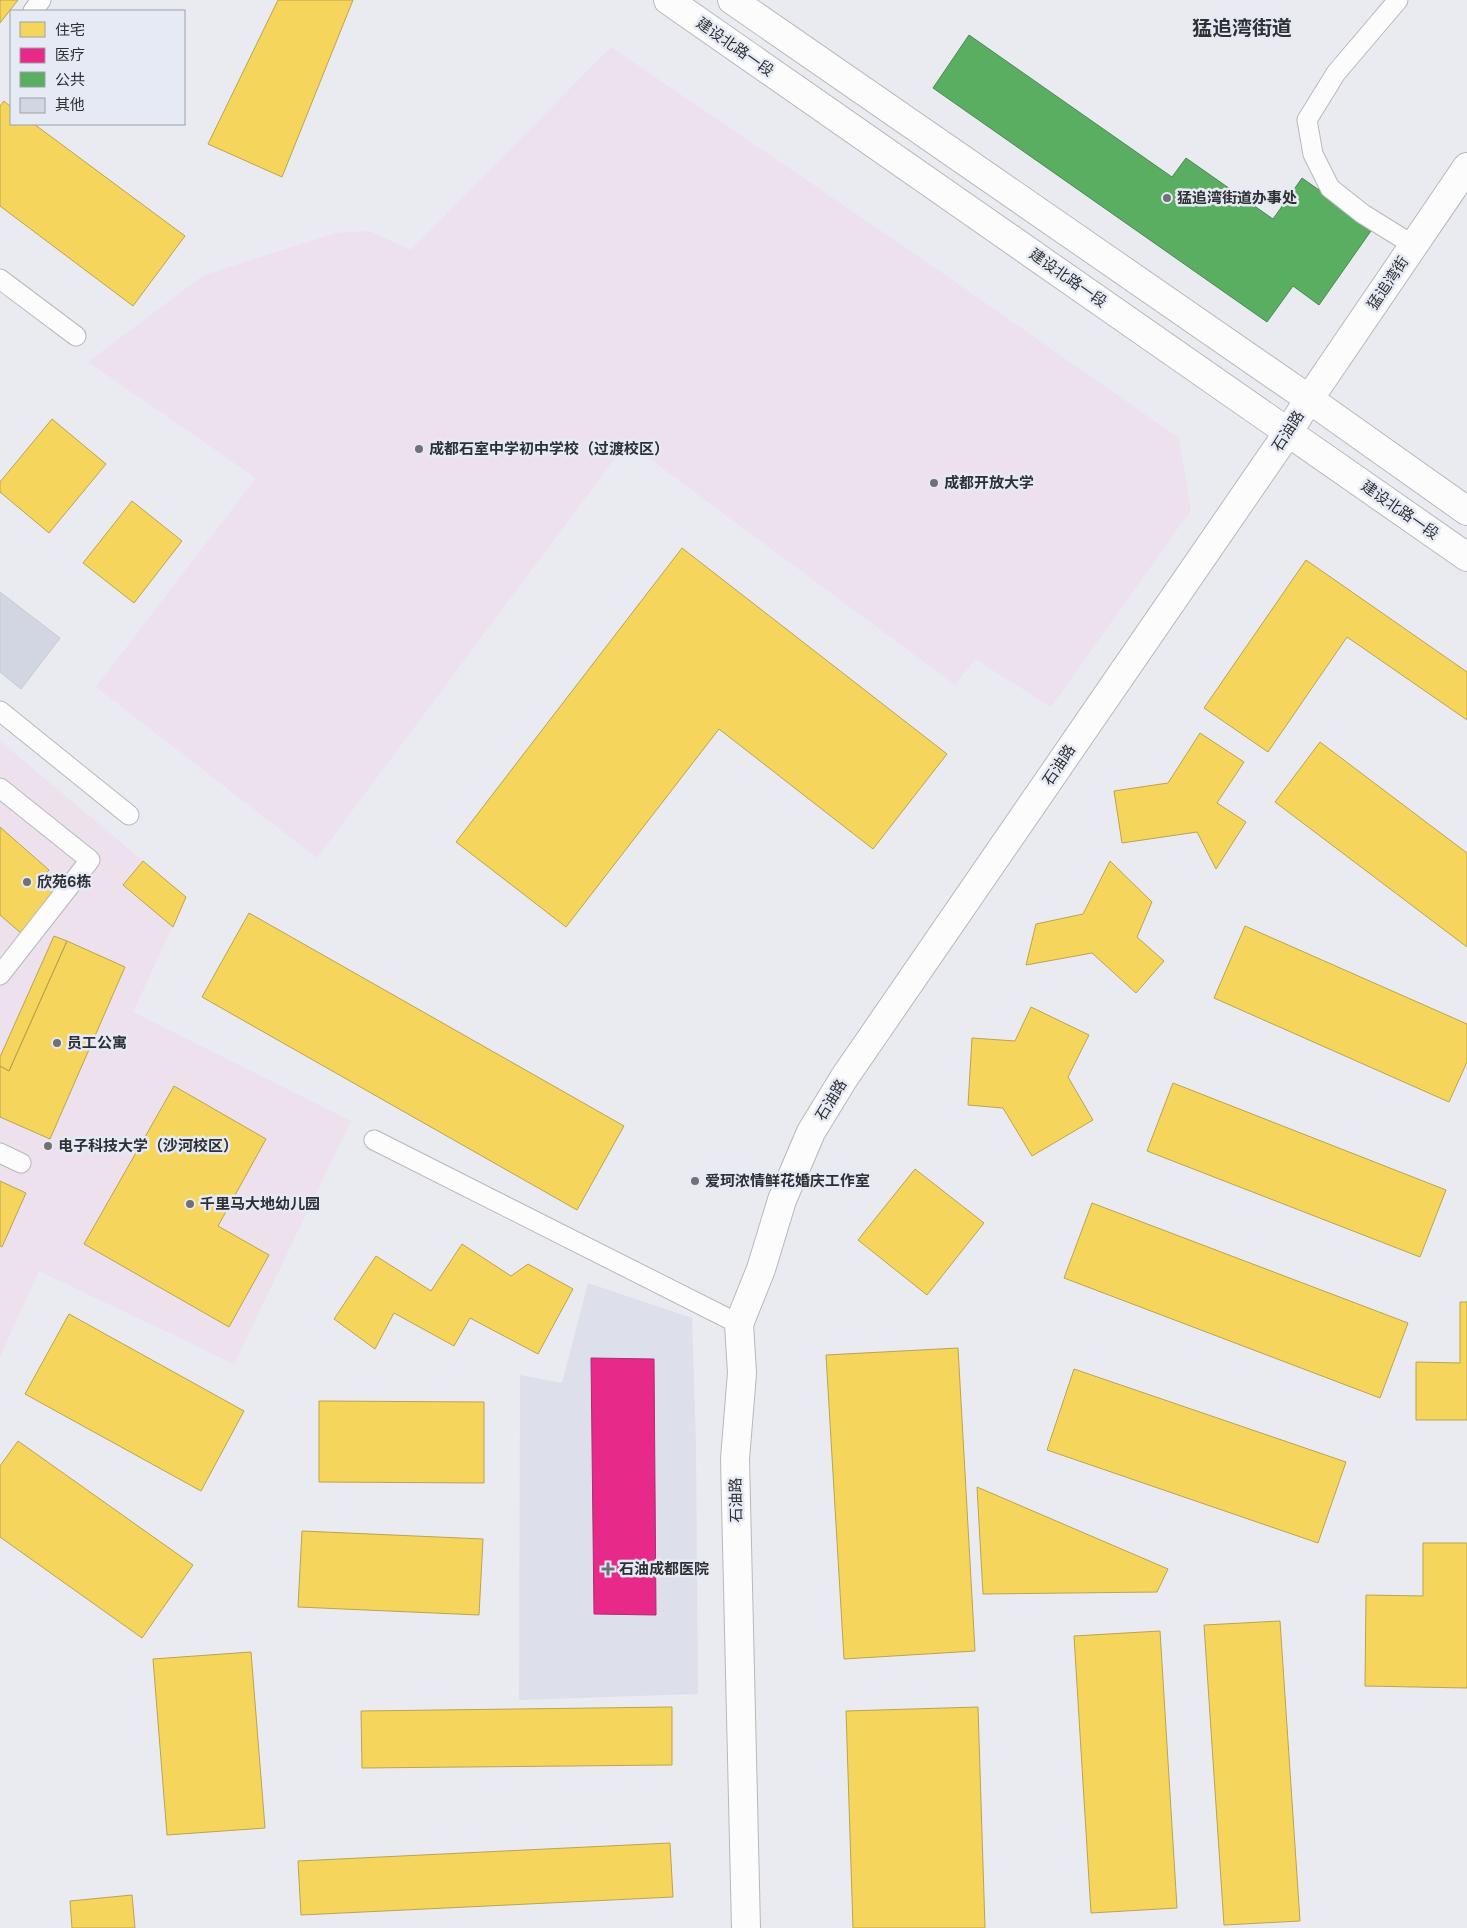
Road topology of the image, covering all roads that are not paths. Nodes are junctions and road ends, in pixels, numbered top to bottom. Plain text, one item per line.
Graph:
1 (668, 0) edge
2 (732, 0) edge
3 (1398, 0) edge
4 (1467, 167) edge
5 (1413, 245) junction
6 (0, 279) edge
7 (76, 336) dead end
8 (1308, 399) junction
9 (1289, 432) junction
10 (1467, 511) edge
11 (1467, 557) edge
12 (0, 711) edge
13 (0, 788) edge
14 (129, 815) dead end
15 (1, 974) edge
16 (374, 1140) dead end
17 (0, 1153) edge
18 (21, 1163) dead end
19 (739, 1324) junction
20 (746, 1928) edge

1 - 9 street, 建设北路一段
2 - 8 street
3 - 5 lane
4 - 5 street, 猛追湾街
5 - 8 street, 猛追湾街
6 - 7 lane
8 - 9 street, 石油路
8 - 10 street
9 - 11 street, 建设北路一段
9 - 19 street, 石油路
12 - 14 lane
13 - 15 lane
16 - 19 lane
17 - 18 lane
19 - 20 street, 石油路

